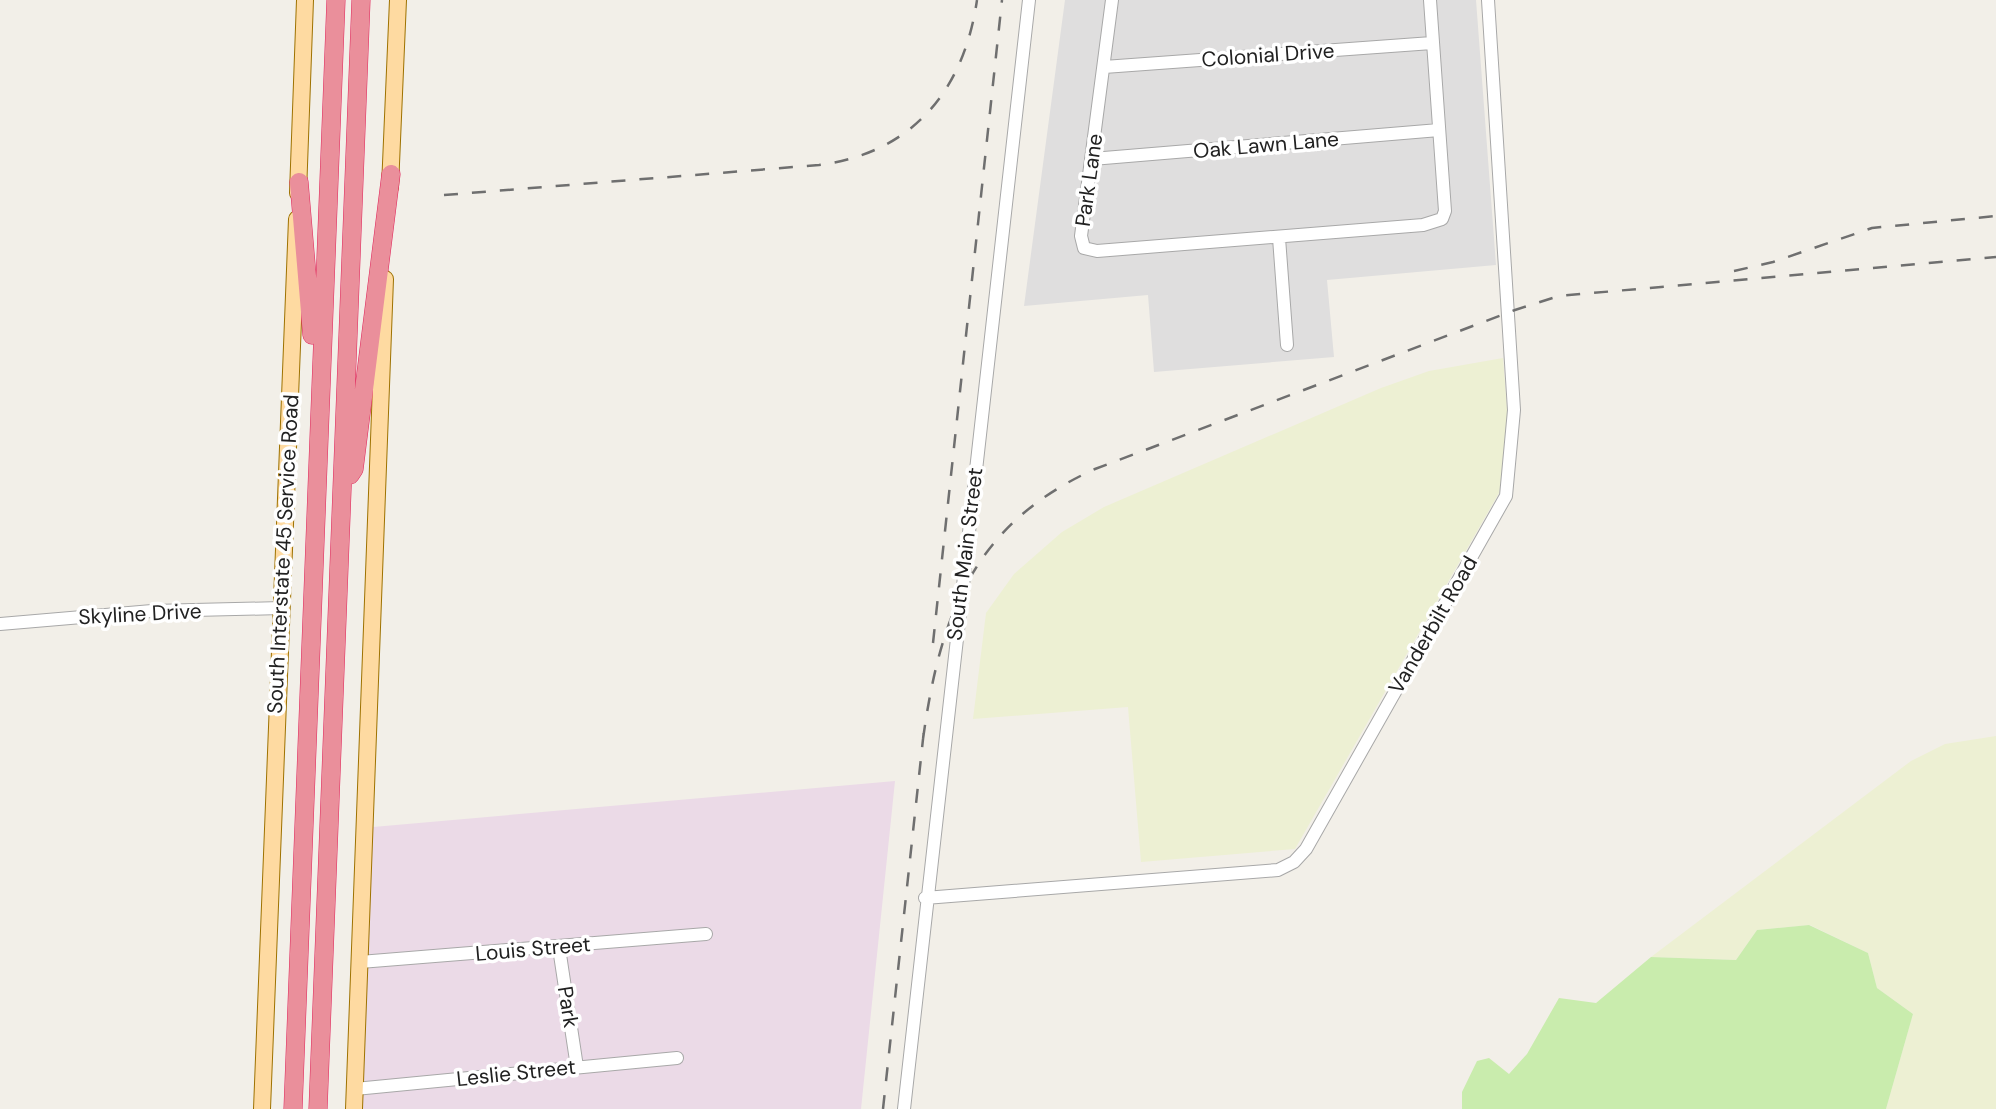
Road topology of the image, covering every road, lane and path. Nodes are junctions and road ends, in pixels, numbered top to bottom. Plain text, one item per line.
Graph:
1 (305, 0) edge
2 (336, 0) edge
3 (361, 0) edge
4 (398, 0) edge
5 (1029, 0) edge
6 (1112, 0) edge
7 (1430, 0) edge
8 (1488, 0) edge
9 (1432, 43) junction
10 (1104, 67) junction
11 (1439, 131) junction
12 (1092, 159) junction
13 (391, 174) junction
14 (299, 181) junction
15 (1279, 238) junction
16 (1287, 345) dead end
17 (319, 428) junction
18 (342, 486) junction
19 (281, 608) junction
20 (0, 624) edge
21 (925, 898) junction
22 (706, 934) dead end
23 (559, 948) junction
24 (360, 962) junction
25 (677, 1058) dead end
26 (577, 1067) junction
27 (355, 1089) junction
28 (262, 1109) edge
29 (293, 1109) edge
30 (318, 1109) edge
31 (354, 1109) edge
32 (904, 1109) edge

1 - 14 main road, South Interstate 45 Service Road
2 - 17 highway
3 - 18 highway
4 - 13 main road
5 - 21 street, South Main Street
6 - 10 street, Park Lane
7 - 9 street, Park Lane
8 - 21 street, Vanderbilt Road
9 - 10 street, Colonial Drive
9 - 11 street, Park Lane
10 - 12 street, Park Lane
11 - 12 street, Oak Lawn Lane
11 - 15 street, Park Lane
12 - 15 street, Park Lane
13 - 18 highway
13 - 24 main road
14 - 17 highway
14 - 19 main road, South Interstate 45 Service Road
15 - 16 street
17 - 29 highway
18 - 30 highway
19 - 20 street, Skyline Drive
19 - 28 main road, South Interstate 45 Service Road
21 - 32 street, South Main Street
22 - 23 street, Louis Street
23 - 24 street, Louis Street
23 - 26 street, Park
24 - 27 main road
25 - 26 street, Leslie Street
26 - 27 street, Leslie Street
27 - 31 main road

